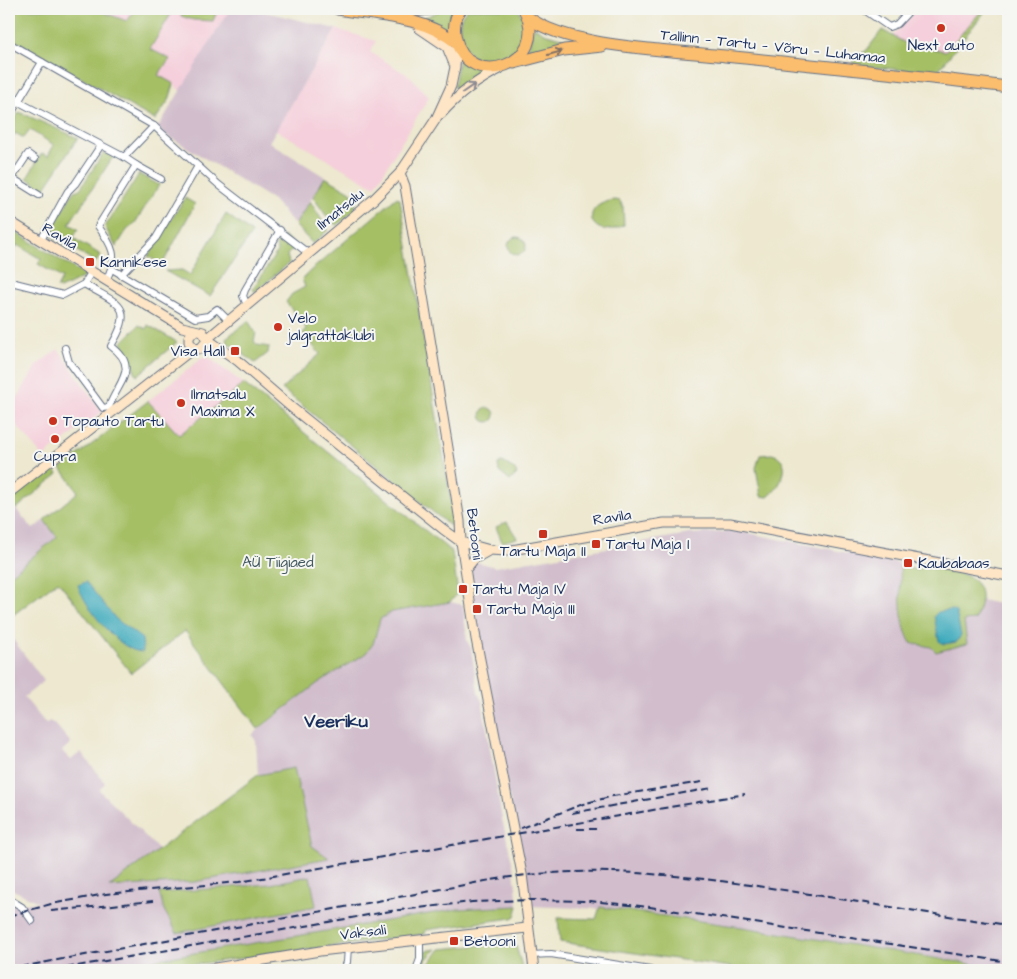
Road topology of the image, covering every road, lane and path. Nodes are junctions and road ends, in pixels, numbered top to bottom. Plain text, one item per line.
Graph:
1 (338, 9) edge
2 (430, 9) edge
3 (461, 9) edge
4 (862, 9) edge
5 (911, 9) edge
6 (364, 11) edge
7 (527, 12) edge
8 (9, 42) edge
9 (456, 43) junction
10 (623, 45) junction
11 (42, 62) junction
12 (508, 65) junction
13 (455, 67) junction
14 (1008, 87) edge
15 (19, 102) junction
16 (10, 114) edge
17 (436, 119) junction
18 (154, 126) junction
19 (101, 145) junction
20 (124, 157) junction
21 (35, 159) dead end
22 (136, 165) junction
23 (198, 166) junction
24 (400, 173) junction
25 (11, 179) edge
26 (161, 179) dead end
27 (38, 194) dead end
28 (9, 221) edge
29 (280, 230) junction
30 (41, 240) junction
31 (308, 253) junction
32 (112, 269) junction
33 (92, 271) junction
34 (121, 275) junction
35 (106, 280) junction
36 (129, 280) junction
37 (15, 283) dead end
38 (84, 284) junction
39 (123, 290) junction
40 (247, 305) junction
41 (181, 310) junction
42 (226, 318) junction
43 (178, 324) junction
44 (196, 336) junction
45 (65, 348) dead end
46 (198, 348) junction
47 (156, 378) junction
48 (271, 391) junction
49 (110, 410) junction
50 (9, 493) edge
51 (461, 542) junction
52 (490, 550) junction
53 (466, 569) junction
54 (1008, 576) edge
55 (9, 900) edge
56 (32, 921) dead end
57 (527, 928) junction
58 (420, 939) junction
59 (348, 948) junction
60 (531, 955) junction
61 (213, 969) edge
62 (203, 970) edge
63 (344, 970) edge
64 (416, 970) edge
65 (534, 970) edge
66 (650, 970) edge

1 - 6 highway
2 - 6 highway
3 - 9 highway
4 - 5 street
6 - 9 highway, Tallinn — Tartu — Võru — Luhamaa
6 - 13 street
7 - 10 highway, Tallinn — Tartu — Võru — Luhamaa
7 - 12 highway
8 - 11 street
9 - 12 highway, Tallinn — Tartu — Võru — Luhamaa
9 - 13 street, Ilmatsalu
12 -> 10 highway, Tallinn — Tartu — Võru — Luhamaa
10 - 14 highway, Tallinn — Tartu — Võru — Luhamaa
11 - 15 street
11 - 18 street
17 -> 12 street, Ilmatsalu
13 - 17 street, Ilmatsalu
15 - 16 street
15 - 19 street
17 - 24 street, Ilmatsalu
18 - 20 street
18 - 23 street
19 - 20 street
19 - 30 street
20 - 22 street
21 - 25 street
22 - 26 street
22 - 32 street
23 - 29 street
23 - 34 street
24 - 31 street, Ilmatsalu
24 - 51 street, Betooni
25 - 27 street
28 - 30 street, Ravila
29 - 31 street
29 - 40 street
30 - 33 street, Ravila
31 - 40 street, Ilmatsalu
32 - 34 street
32 - 35 street
33 - 35 street, Ravila
33 - 38 street
34 - 36 street
35 - 39 street, Ravila
36 - 39 street
36 - 41 street
37 - 38 street
38 - 49 street
39 - 43 street, Ravila
40 - 42 street, Ilmatsalu
40 - 44 street, Ilmatsalu
41 - 42 street
41 - 43 street
42 - 44 street, Ilmatsalu
43 - 44 street, Ravila
44 - 46 street
44 - 46 street
44 - 47 street, Ilmatsalu
44 - 48 street, Ravila
45 - 49 street
46 - 47 street, Ilmatsalu
46 - 48 street, Ravila
47 - 49 street, Ilmatsalu
48 - 51 street, Ravila
49 - 50 street, Ilmatsalu
51 - 52 street, Ravila
51 - 53 street, Betooni
52 - 53 street
52 - 54 street, Ravila
53 - 57 street, Betooni
55 - 56 street
57 - 58 street, Vaksali
57 - 60 street, Betooni
58 - 59 street, Vaksali
58 - 64 street
59 - 61 street, Vaksali
59 - 63 street
60 - 65 street, Betooni
60 - 66 street
61 - 62 street, Vaksali

